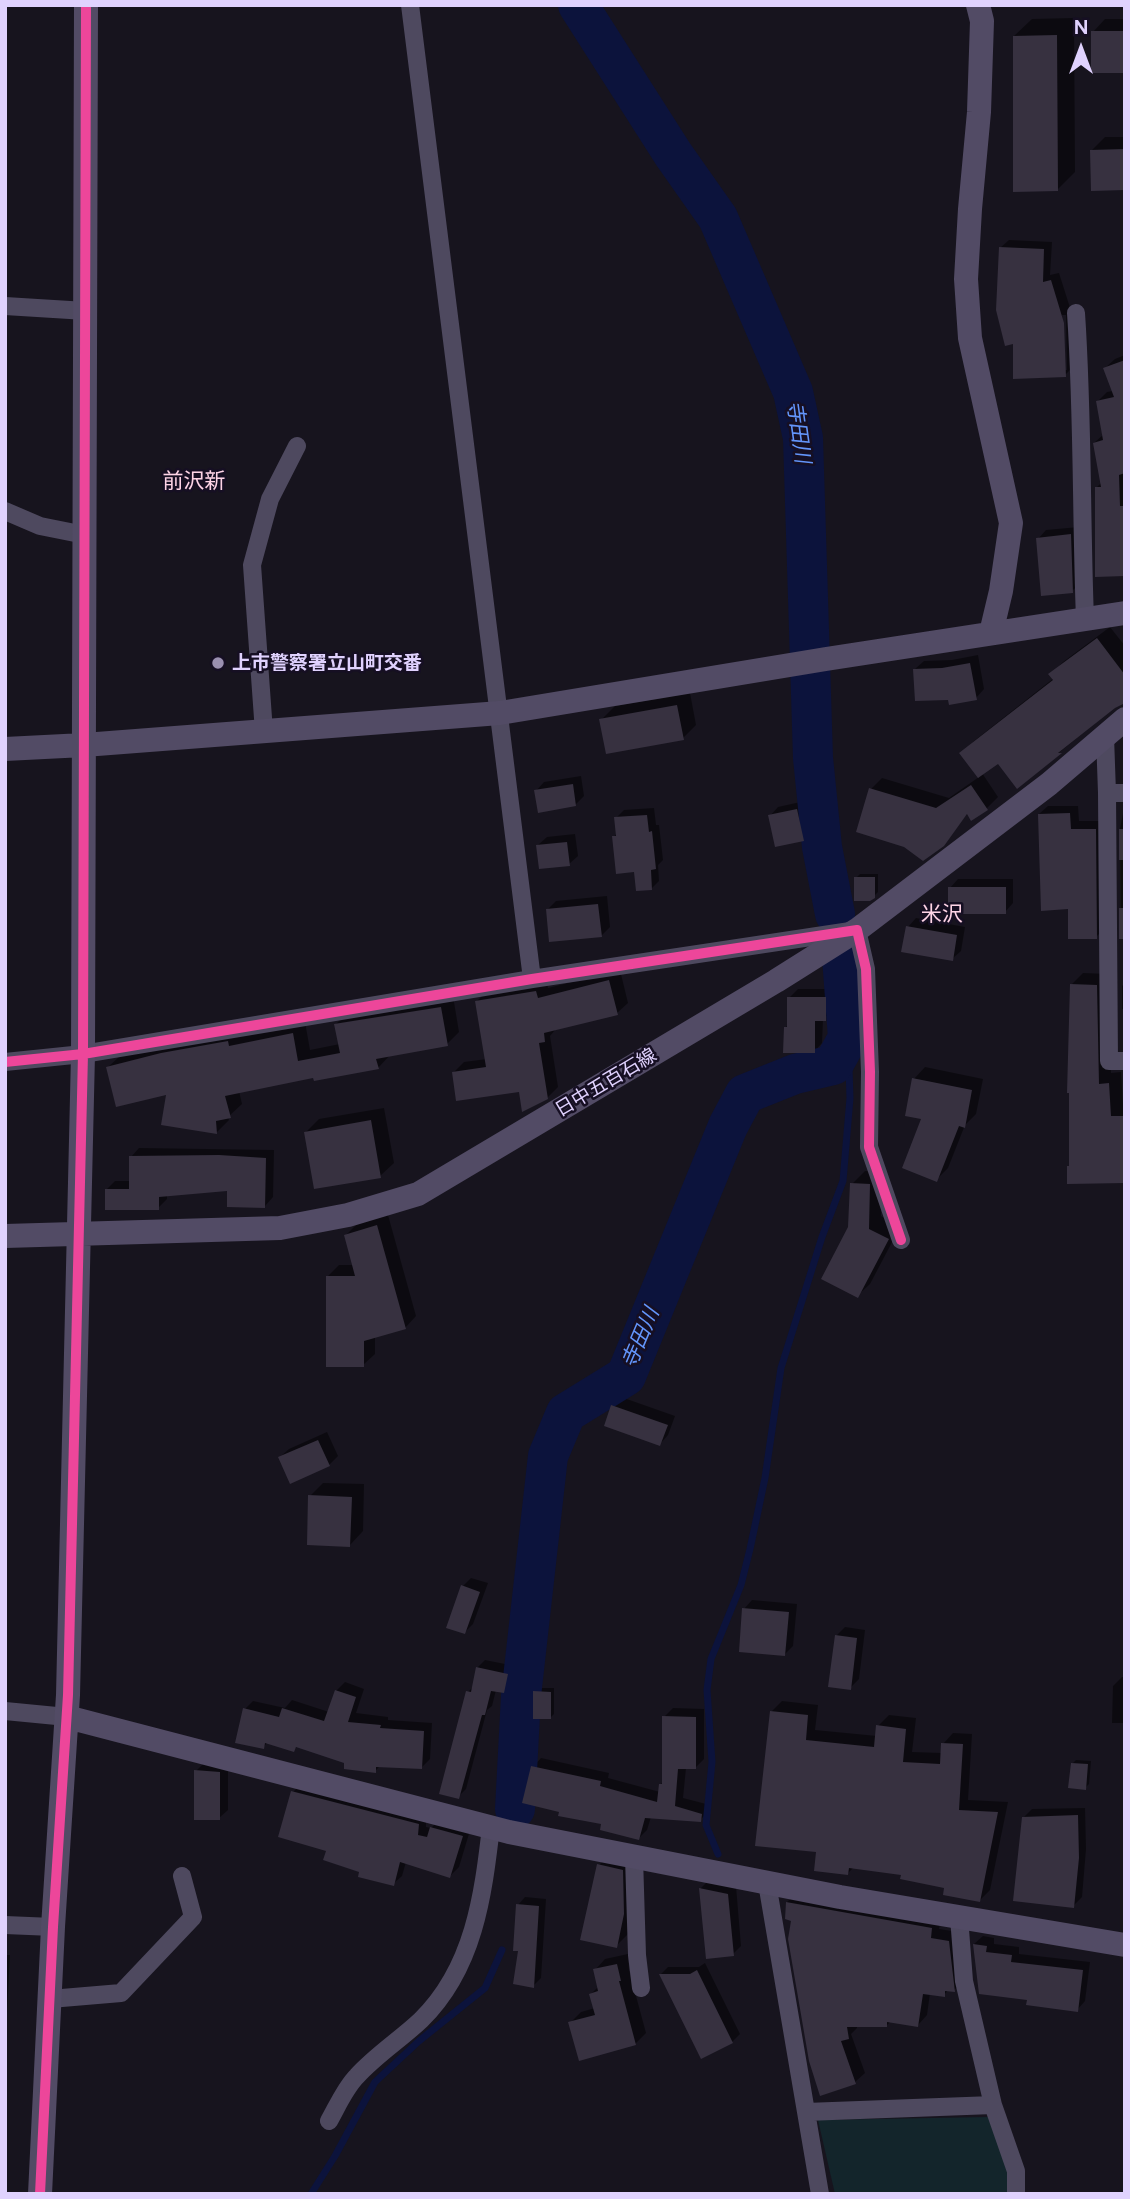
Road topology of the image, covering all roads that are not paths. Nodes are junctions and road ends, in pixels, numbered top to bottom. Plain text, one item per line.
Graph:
1 (86, 5) edge
2 (410, 5) edge
3 (978, 5) edge
4 (5, 306) edge
5 (86, 311) junction
6 (1076, 313) dead end
7 (297, 446) dead end
8 (5, 511) edge
9 (85, 535) junction
10 (1125, 613) edge
11 (1085, 619) junction
12 (990, 633) junction
13 (500, 713) junction
14 (1125, 719) edge
15 (264, 732) junction
16 (1105, 736) junction
17 (84, 746) junction
18 (5, 749) edge
19 (1116, 793) edge
20 (857, 930) junction
21 (532, 979) junction
22 (83, 1054) junction
23 (1125, 1061) edge
24 (5, 1062) edge
25 (79, 1234) junction
26 (5, 1236) edge
27 (901, 1240) dead end
28 (5, 1711) edge
29 (67, 1717) junction
30 (491, 1827) junction
31 (634, 1857) junction
32 (182, 1876) dead end
33 (767, 1883) junction
34 (959, 1917) junction
35 (5, 1925) edge
36 (53, 1927) junction
37 (1125, 1945) edge
38 (641, 1988) dead end
39 (50, 1999) junction
40 (993, 2105) junction
41 (806, 2112) junction
42 (329, 2121) dead end
43 (40, 2194) edge
44 (820, 2194) edge
45 (1016, 2194) edge

1 - 5 street
2 - 13 street
3 - 12 street
4 - 5 street
5 - 9 street
6 - 11 street
7 - 15 street
8 - 9 street
9 - 17 street
10 - 11 street
11 - 12 street
12 - 13 street
13 - 15 street
13 - 21 street
14 - 16 street, 日中五百石線
15 - 17 street
16 - 19 street
16 - 20 street, 日中五百石線
17 - 18 street
17 - 22 street
19 - 23 street
20 - 21 street
20 - 25 street, 日中五百石線
20 - 27 street
21 - 22 street
22 - 24 street
22 - 25 street
25 - 26 street, 日中五百石線
25 - 29 street
28 - 29 street
29 - 30 street
29 - 36 street
30 - 31 street
30 - 42 street
31 - 33 street
31 - 38 street
32 - 39 street
33 - 34 street
33 - 41 street
34 - 37 street
34 - 40 street
35 - 36 street
36 - 39 street
39 - 43 street
40 - 41 street
40 - 45 street
41 - 44 street

